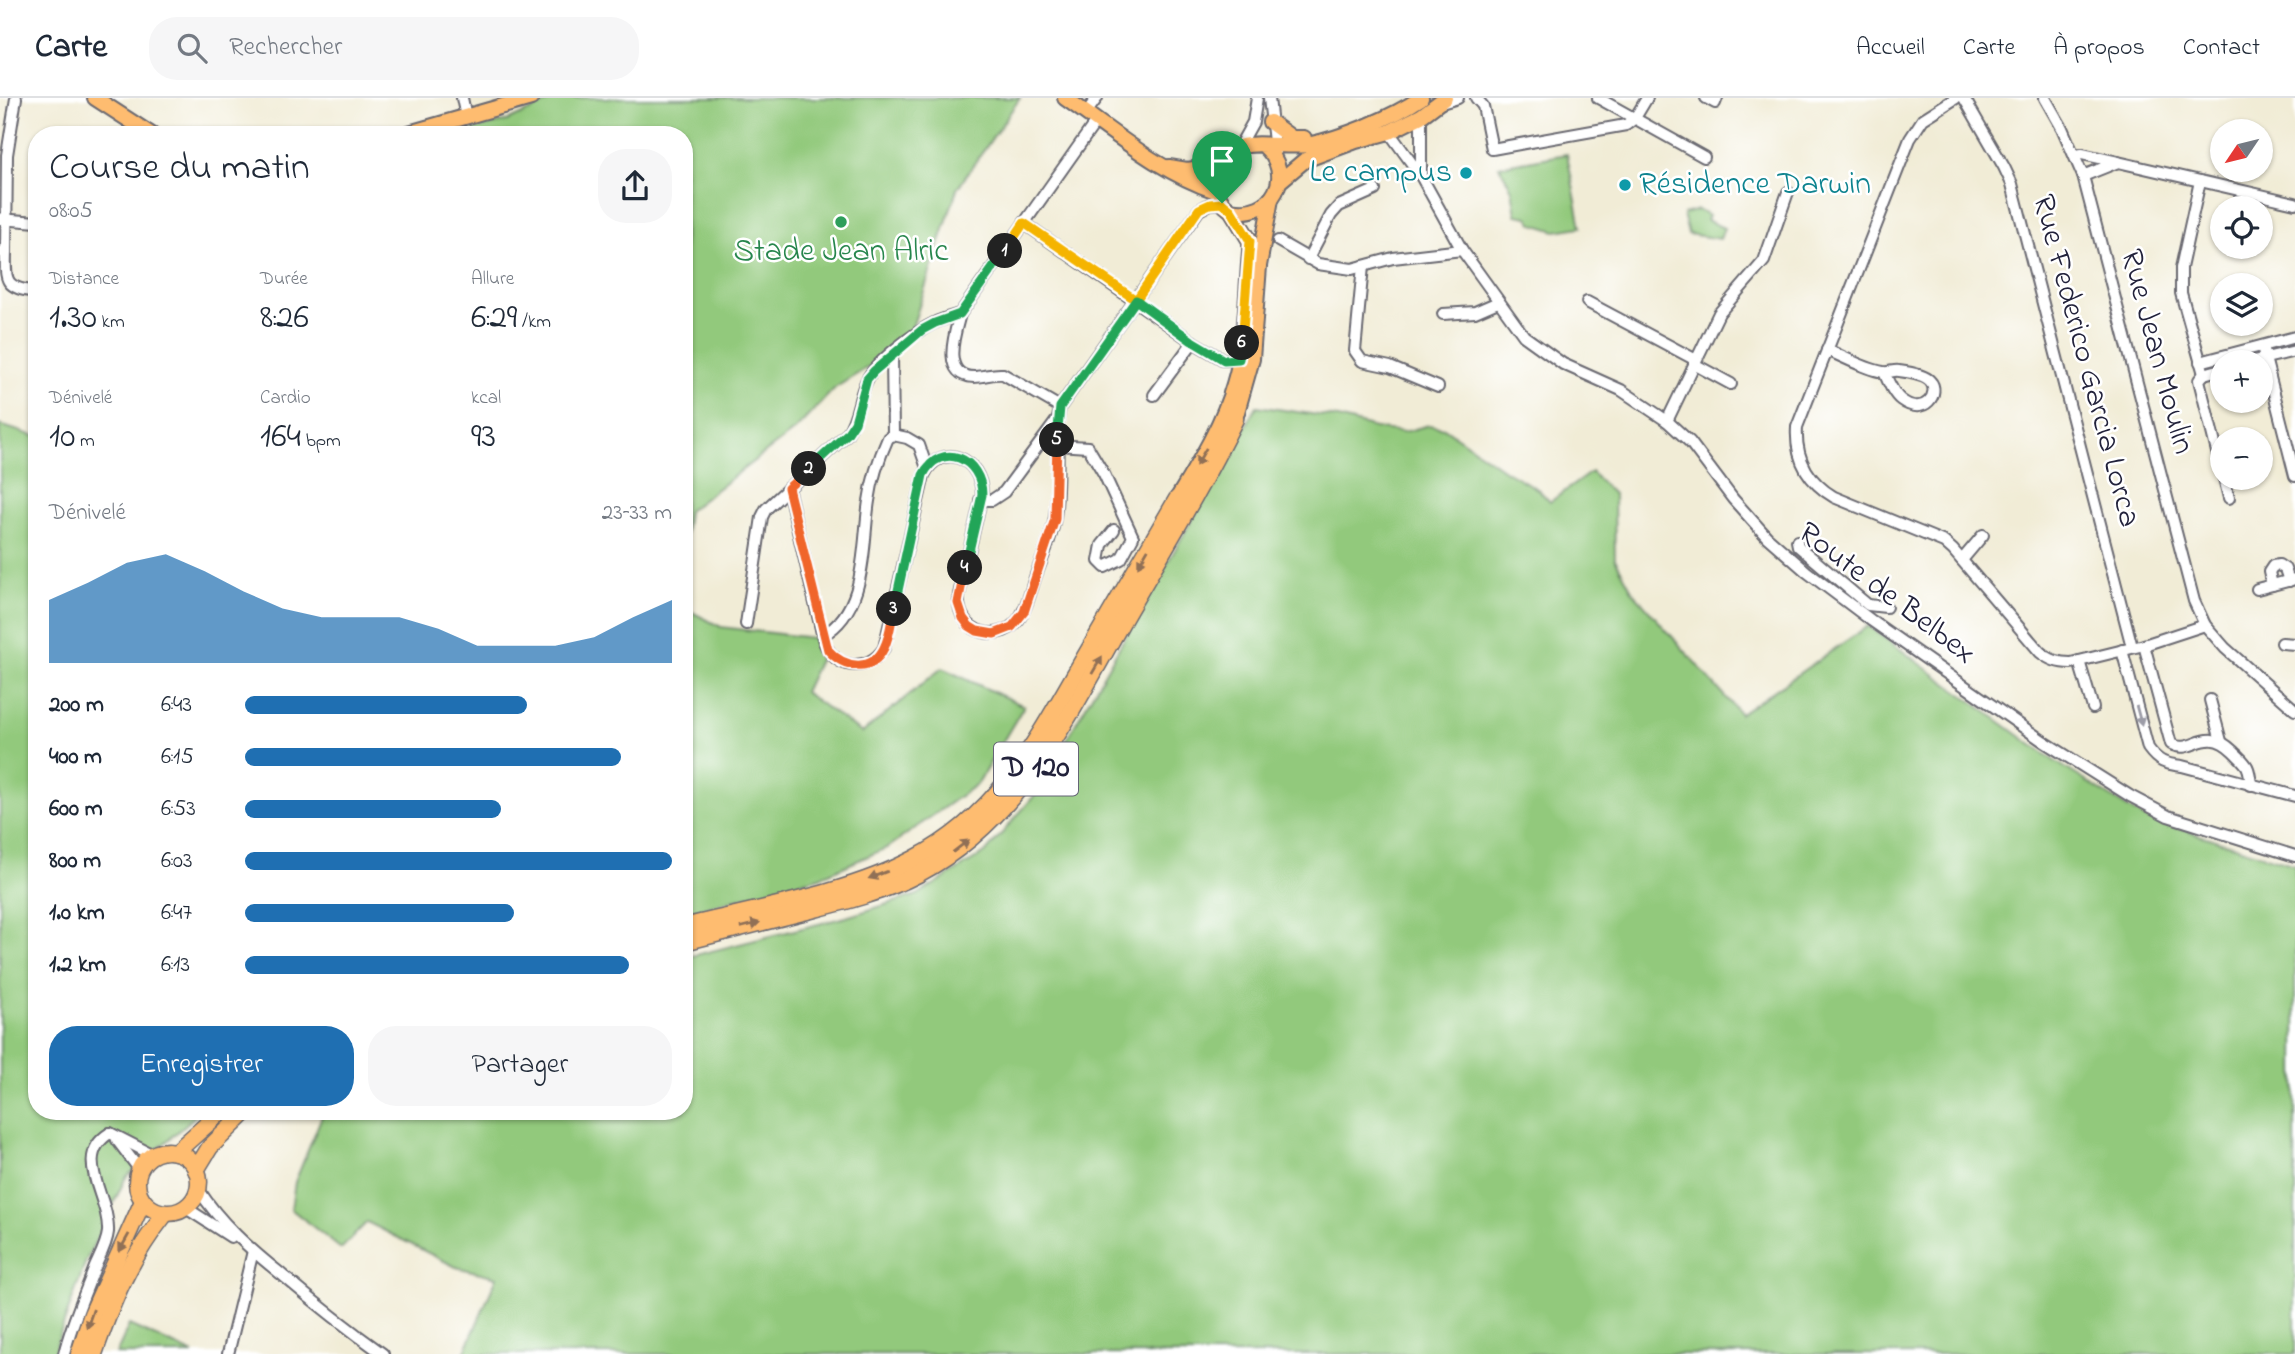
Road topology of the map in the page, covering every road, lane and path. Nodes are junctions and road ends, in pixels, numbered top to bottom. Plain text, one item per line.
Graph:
1 (16, 98) edge
2 (95, 98) edge
3 (462, 98) edge
4 (531, 98) edge
5 (1065, 98) edge
6 (1097, 98) edge
7 (1266, 98) edge
8 (1421, 98) edge
9 (1458, 98) edge
10 (1598, 98) edge
11 (1647, 98) edge
12 (1706, 98) edge
13 (1717, 98) edge
14 (1954, 98) edge
15 (1964, 98) edge
16 (2045, 98) edge
17 (1442, 101) edge
18 (1480, 102) edge
19 (0, 115) edge
20 (13, 116) junction
21 (1091, 116) junction
22 (1421, 116) junction
23 (466, 117) junction
24 (1635, 118) junction
25 (1270, 122) junction
26 (138, 126) edge
27 (434, 126) edge
28 (1389, 132) junction
29 (1330, 138) junction
30 (1239, 146) junction
31 (1271, 150) junction
32 (2074, 155) junction
33 (1704, 157) dead end
34 (2118, 162) junction
35 (1158, 164) junction
36 (1223, 165) junction
37 (1421, 176) junction
38 (2083, 176) junction
39 (1280, 181) junction
40 (2200, 181) junction
41 (1375, 190) dead end
42 (1788, 192) dead end
43 (1271, 199) junction
44 (1223, 201) junction
45 (4, 202) edge
46 (2295, 203) edge
47 (3, 219) edge
48 (28, 219) edge
49 (28, 222) edge
50 (1024, 223) junction
51 (1278, 241) dead end
52 (1462, 250) junction
53 (3, 252) edge
54 (1308, 260) junction
55 (1363, 266) junction
56 (28, 291) edge
57 (1136, 300) junction
58 (1498, 302) junction
59 (1587, 302) dead end
60 (960, 314) junction
61 (1443, 314) dead end
62 (2295, 337) edge
63 (1193, 342) junction
64 (2262, 346) junction
65 (1827, 350) junction
66 (2263, 350) edge
67 (2295, 351) edge
68 (892, 354) junction
69 (2273, 356) edge
70 (1239, 359) junction
71 (1695, 362) junction
72 (2202, 368) junction
73 (2210, 368) edge
74 (1884, 372) junction
75 (1731, 384) dead end
76 (2273, 386) edge
77 (1438, 387) dead end
78 (1154, 395) dead end
79 (1060, 407) junction
80 (1058, 419) junction
81 (1235, 419) joint
82 (1667, 421) junction
83 (2211, 427) edge
84 (893, 435) junction
85 (1057, 445) junction
86 (927, 468) junction
87 (2295, 476) edge
88 (788, 488) junction
89 (2227, 490) edge
90 (2229, 498) dead end
91 (1177, 499) joint
92 (981, 500) junction
93 (1114, 530) dead end
94 (1983, 535) dead end
95 (1797, 541) dead end
96 (1962, 560) junction
97 (1815, 561) junction
98 (1807, 572) junction
99 (2292, 580) edge
100 (2272, 585) junction
101 (2258, 589) dead end
102 (1886, 607) dead end
103 (746, 624) dead end
104 (2204, 625) junction
105 (822, 635) junction
106 (2282, 643) dead end
107 (2295, 644) edge
108 (2144, 645) junction
109 (2127, 649) junction
110 (2080, 661) junction
111 (2210, 700) dead end
112 (2092, 708) dead end
113 (2295, 710) edge
114 (2221, 741) junction
115 (2251, 785) junction
116 (2295, 796) edge
117 (2295, 856) edge
118 (693, 925) edge
119 (693, 940) edge
120 (212, 1120) edge
121 (238, 1120) edge
122 (110, 1133) junction
123 (176, 1152) junction
124 (153, 1155) junction
125 (139, 1169) junction
126 (197, 1170) junction
127 (199, 1189) junction
128 (143, 1201) junction
129 (186, 1208) junction
130 (165, 1214) junction
131 (253, 1251) junction
132 (64, 1354) edge
133 (79, 1354) edge
134 (94, 1354) edge
135 (228, 1354) edge
136 (383, 1354) edge

1 - 20 street
2 - 26 main road
3 - 23 street
4 - 23 main road
5 - 21 main road
6 - 21 street
7 - 25 street
7 - 30 street
8 - 29 main road
9 - 17 street
10 - 24 street
11 - 24 street
12 - 13 street
14 - 65 street
15 - 109 street, Rue Federico Garcia Lorca
16 - 32 street, Rue Jean Moulin
17 - 22 main road
18 - 24 street
19 - 20 street
20 - 45 street
21 - 35 main road
21 - 50 street
22 - 28 main road
22 - 37 street, Route de Belbex
23 - 27 main road
24 - 33 street
25 - 29 main road
25 - 31 street
28 - 37 street, Route de Belbex
28 - 39 main road
29 - 31 main road
30 - 31 main road
30 - 36 main road
31 - 39 main road
32 - 34 street
32 - 38 street, Rue Jean Moulin
34 - 38 street
34 - 40 street
35 - 36 main road
35 - 44 main road
36 - 44 main road
37 - 52 street, Route de Belbex
38 - 104 street, Rue Jean Moulin
39 - 43 main road
40 - 46 street
40 - 72 street
41 - 54 street
42 - 71 street
43 - 44 main road
43 - 81 main road, D 120
44 - 57 street
44 - 70 main road, D 120
45 - 47 street
45 - 48 street
47 - 49 street
47 - 53 street
50 - 57 street
50 - 60 street
51 - 54 street
52 - 55 street
52 - 58 street, Route de Belbex
53 - 56 street
54 - 55 street
55 - 77 street
57 - 63 street
57 - 79 street
58 - 61 street
58 - 82 street, Route de Belbex
59 - 71 street
60 - 68 street
60 - 79 street
62 - 64 street
63 - 70 street
63 - 78 street
64 - 66 street
64 - 72 street
65 - 74 street
65 - 96 street
67 - 69 street
68 - 84 street
68 - 88 street
70 -> 91 main road, D 120
71 - 75 street
71 - 82 street
72 - 73 street
72 - 83 street
74 - 74 street
76 - 87 street
79 - 80 street
80 - 85 street
80 - 92 street
119 -> 81 highway, D 120
82 - 98 street, Route de Belbex
84 - 86 street
84 - 105 street
85 - 92 street
85 - 93 street
86 - 92 street
86 - 105 street
88 - 103 street
88 - 105 street
89 - 90 street
91 -> 118 highway, D 120
94 - 96 street
95 - 97 street
96 - 110 street
97 - 98 street
97 - 102 street
98 - 117 street, Route de Belbex
99 - 100 street
99 - 100 street
100 - 101 street
104 - 108 street
104 - 113 street, Rue Jean Moulin
106 - 107 street
108 - 109 street
108 - 114 street
109 - 110 street
109 -> 115 street, Rue Federico Garcia Lorca
110 - 112 street
111 - 114 street
114 - 115 street
115 - 116 street
120 - 123 highway
121 - 126 highway
122 - 124 street
122 - 125 street
122 - 132 street
123 - 124 highway
123 - 126 highway
124 - 125 highway
125 - 128 highway
126 - 127 highway
127 - 129 highway
127 - 131 street
128 - 130 highway
128 -> 133 highway
129 - 130 highway
129 - 131 street
130 - 134 highway
131 - 135 street
131 - 136 street

